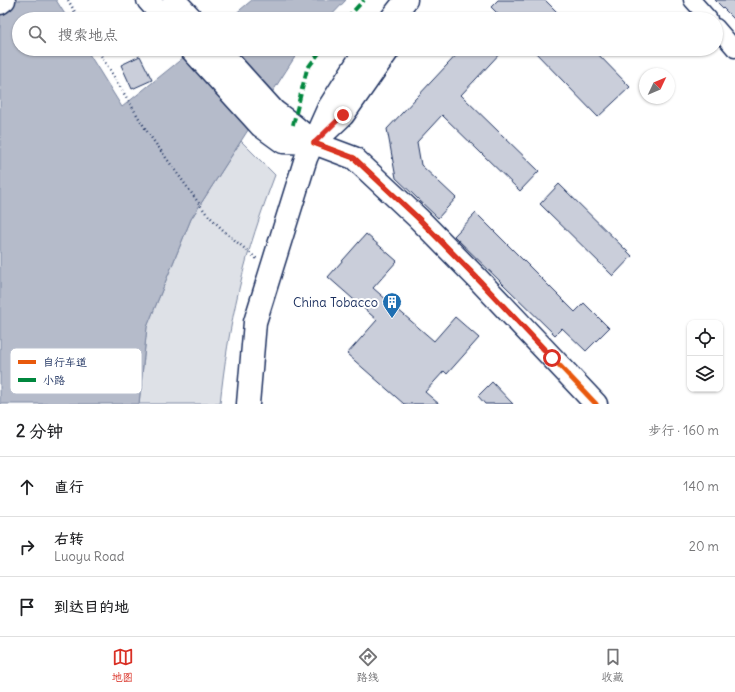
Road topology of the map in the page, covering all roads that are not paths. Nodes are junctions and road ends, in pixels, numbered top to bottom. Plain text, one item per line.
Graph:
1 (4, 0) edge
2 (148, 0) edge
3 (174, 0) edge
4 (406, 0) edge
5 (423, 0) edge
6 (692, 0) edge
7 (0, 3) edge
8 (159, 12) edge
9 (185, 12) edge
10 (397, 12) edge
11 (415, 12) edge
12 (703, 12) edge
13 (723, 35) edge
14 (735, 49) edge
15 (199, 56) edge
16 (223, 56) edge
17 (362, 56) edge
18 (384, 56) edge
19 (267, 118) junction
20 (314, 143) junction
21 (248, 404) edge
22 (596, 404) edge

1 - 7 main road
2 - 8 main road
3 - 9 main road
4 - 10 main road
5 - 11 main road
6 - 12 street
13 - 14 street
15 - 19 main road
16 - 19 main road
17 - 20 main road
18 - 20 main road
19 - 20 main road
20 - 21 main road
20 - 22 main road

